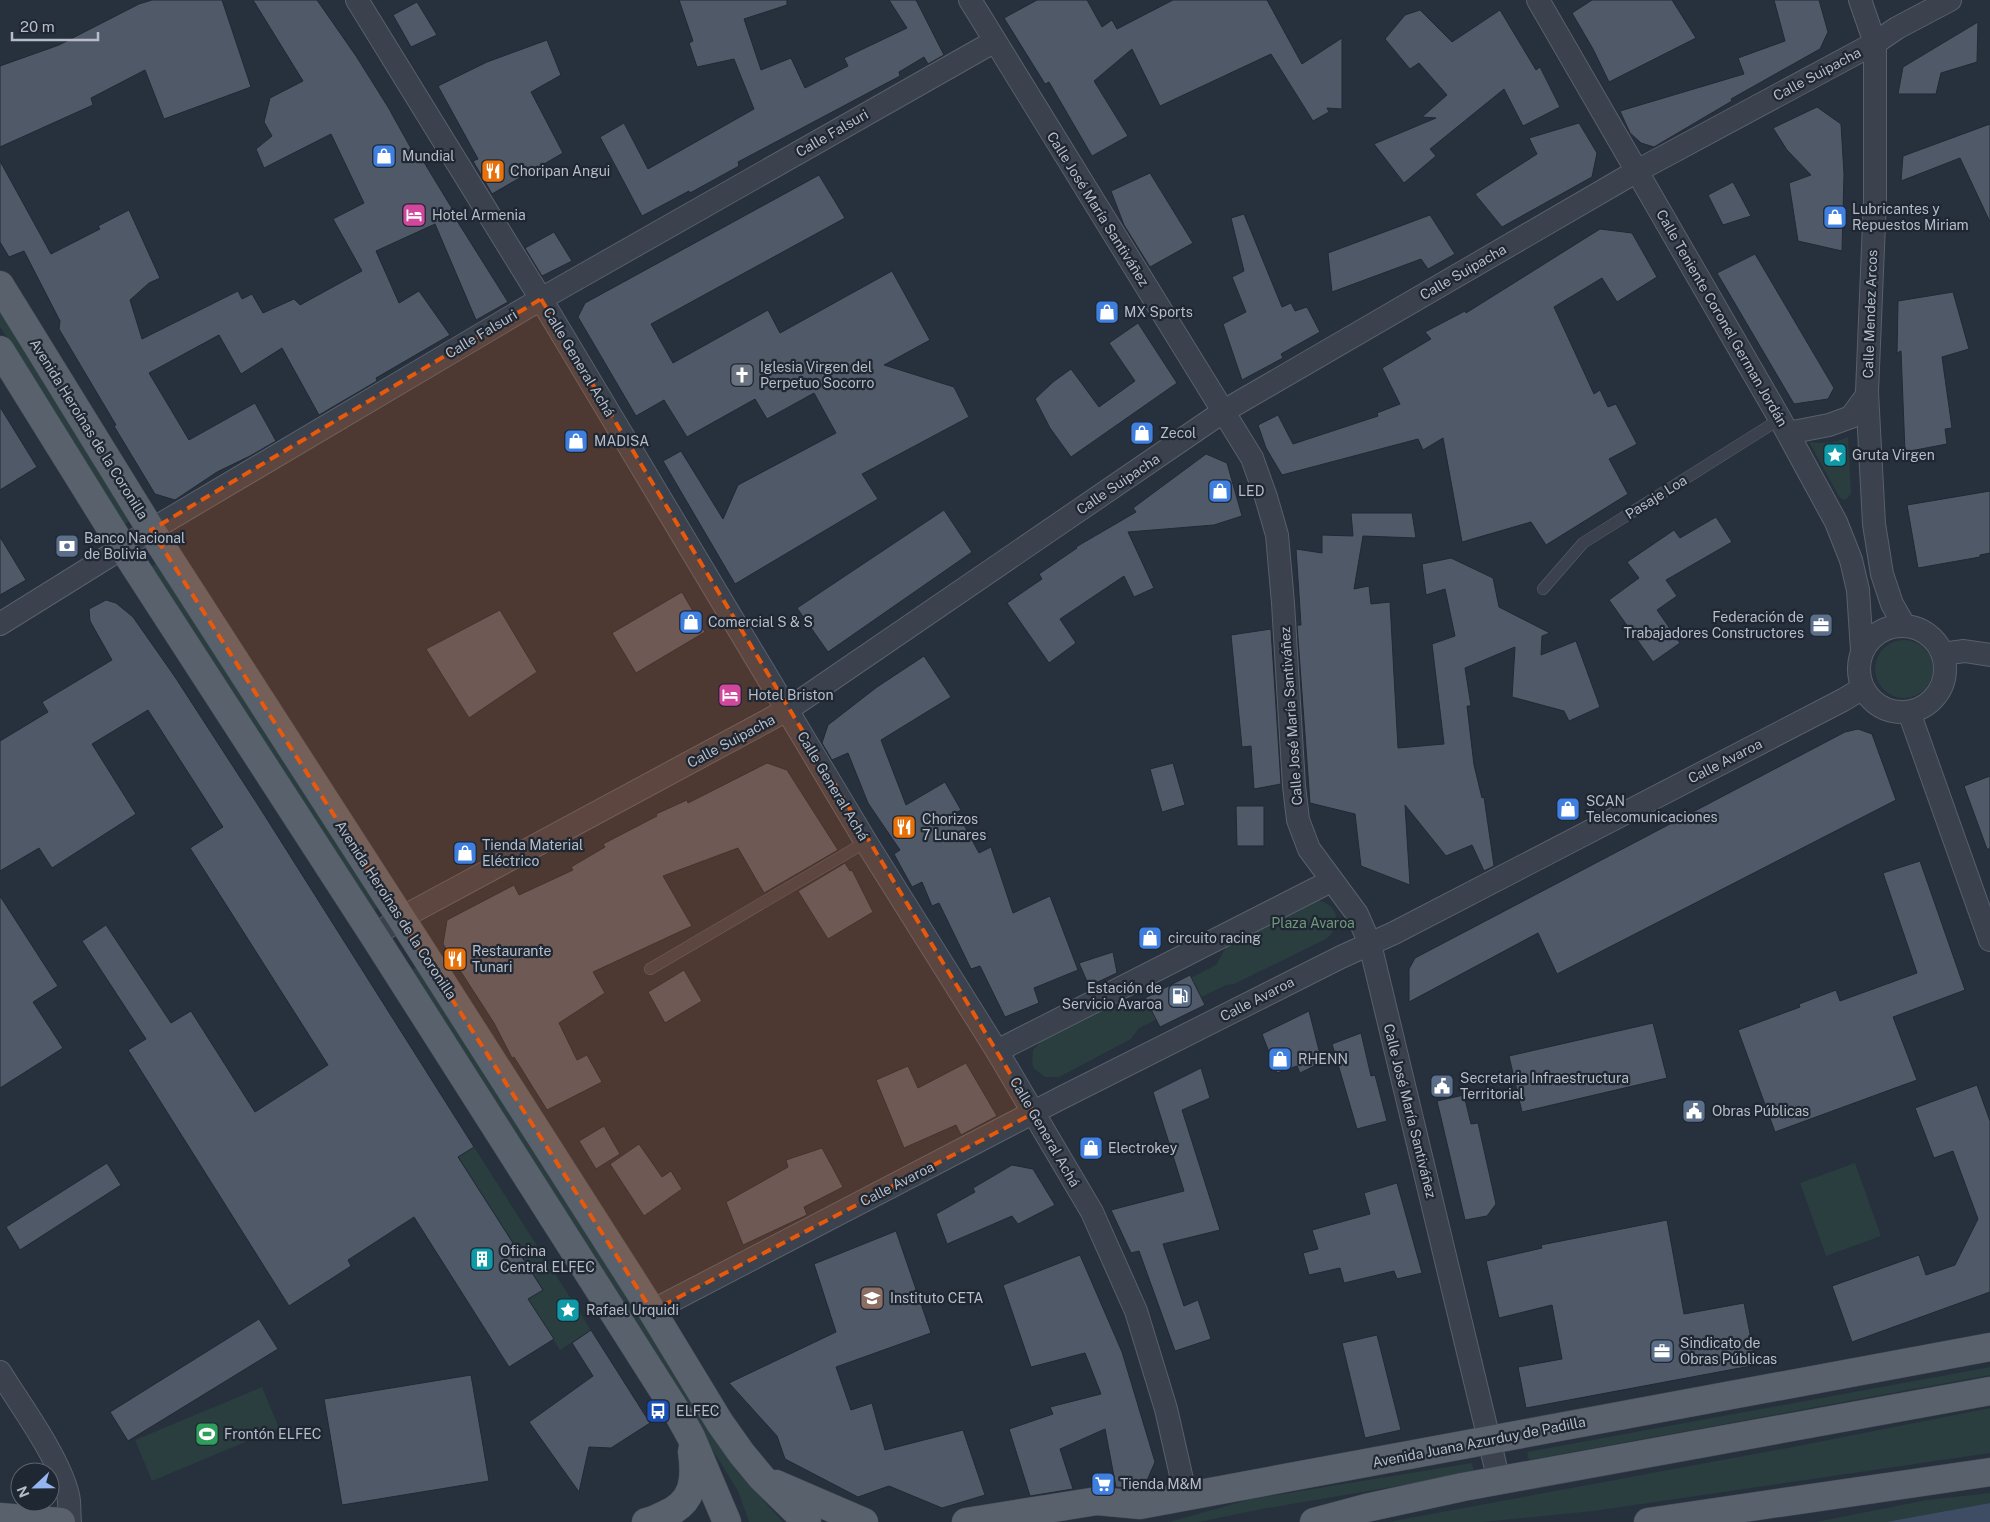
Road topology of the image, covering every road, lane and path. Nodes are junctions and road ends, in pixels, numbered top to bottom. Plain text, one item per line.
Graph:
1 (357, 0) edge
2 (970, 0) edge
3 (1538, 0) edge
4 (1860, 0) edge
5 (1950, 0) edge
6 (994, 42) junction
7 (1875, 43) junction
8 (1637, 171) junction
9 (0, 285) edge
10 (541, 299) junction
11 (0, 350) edge
12 (1867, 395) junction
13 (1224, 411) junction
14 (1784, 426) junction
15 (151, 530) junction
16 (123, 548) junction
17 (1543, 588) dead end
18 (0, 624) edge
19 (1904, 625) junction
20 (1862, 651) junction
21 (1943, 654) junction
22 (1990, 655) edge
23 (1863, 688) junction
24 (787, 710) junction
25 (1910, 712) junction
26 (866, 842) junction
27 (1331, 881) junction
28 (401, 918) junction
29 (374, 936) junction
30 (1990, 940) edge
31 (1370, 944) junction
32 (650, 969) dead end
33 (998, 1051) junction
34 (1034, 1113) junction
35 (652, 1311) junction
36 (1990, 1347) edge
37 (0, 1372) edge
38 (1990, 1391) edge
39 (691, 1437) junction
40 (1489, 1440) junction
41 (1990, 1472) edge
42 (762, 1478) junction
43 (1499, 1481) junction
44 (1186, 1497) junction
45 (1140, 1505) junction
46 (0, 1518) edge
47 (61, 1522) edge
48 (70, 1522) edge
49 (646, 1522) edge
50 (727, 1522) edge
51 (807, 1522) edge
52 (864, 1522) edge
53 (966, 1522) edge
54 (1110, 1522) edge
55 (1314, 1522) edge
56 (1648, 1522) edge

1 - 10 street, Calle General Achá
2 - 6 street, Calle José María Santiváñez
3 - 8 street, Calle Teniente Coronel German Jordán
4 - 7 street, Calle Mendez Arcos
5 - 7 street, Calle Suipacha
6 - 10 street, Calle Falsuri
6 - 13 street, Calle José María Santiváñez
7 - 8 street, Calle Suipacha
7 - 12 street, Calle Mendez Arcos
8 - 13 street, Calle Suipacha
8 - 14 street, Calle Teniente Coronel German Jordán
9 - 15 main road, Avenida Heroínas de la Coronilla
10 - 15 street, Calle Falsuri
10 - 24 street, Calle General Achá
11 - 16 main road
12 - 14 street
12 - 19 street, Calle Mendez Arcos
13 - 24 street, Calle Suipacha
13 - 27 street, Calle José María Santiváñez
14 - 17 lane, Pasaje Loa
14 - 20 street, Calle Teniente Coronel German Jordán
15 - 16 street, Calle Falsuri
15 - 28 main road, Avenida Heroínas de la Coronilla
16 - 18 street, Calle Falsuri
16 - 29 main road
19 - 20 street
19 - 21 street
20 - 23 street
21 - 22 street
21 - 25 street
23 - 25 street
23 - 31 street, Calle Avaroa
24 - 26 street, Calle General Achá
24 - 28 street, Calle Suipacha
25 - 30 street
26 - 32 lane
26 - 33 street, Calle General Achá
27 - 31 street, Calle José María Santiváñez
27 - 33 street
28 - 29 street, Calle Suipacha
28 - 35 main road, Avenida Heroínas de la Coronilla
29 - 39 main road
31 - 34 street, Calle Avaroa
31 - 40 street, Calle José María Santiváñez
33 - 34 street, Calle General Achá
34 - 35 street, Calle Avaroa
34 - 44 street, Calle General Achá
35 - 42 main road, Avenida Heroínas de la Coronilla
36 - 40 main road, Avenida Juana Azurduy de Padilla
37 - 48 street
38 - 43 main road
39 - 49 main road
39 - 50 main road
40 - 43 street, Calle José María Santiváñez
40 - 44 main road, Avenida Juana Azurduy de Padilla
41 - 56 main road
42 - 51 main road, Avenida Heroínas de la Coronilla
42 - 52 main road
43 - 55 main road
44 - 45 main road, Avenida Juana Azurduy de Padilla
45 - 53 main road, Avenida Juana Azurduy de Padilla
45 - 54 main road
46 - 47 main road

